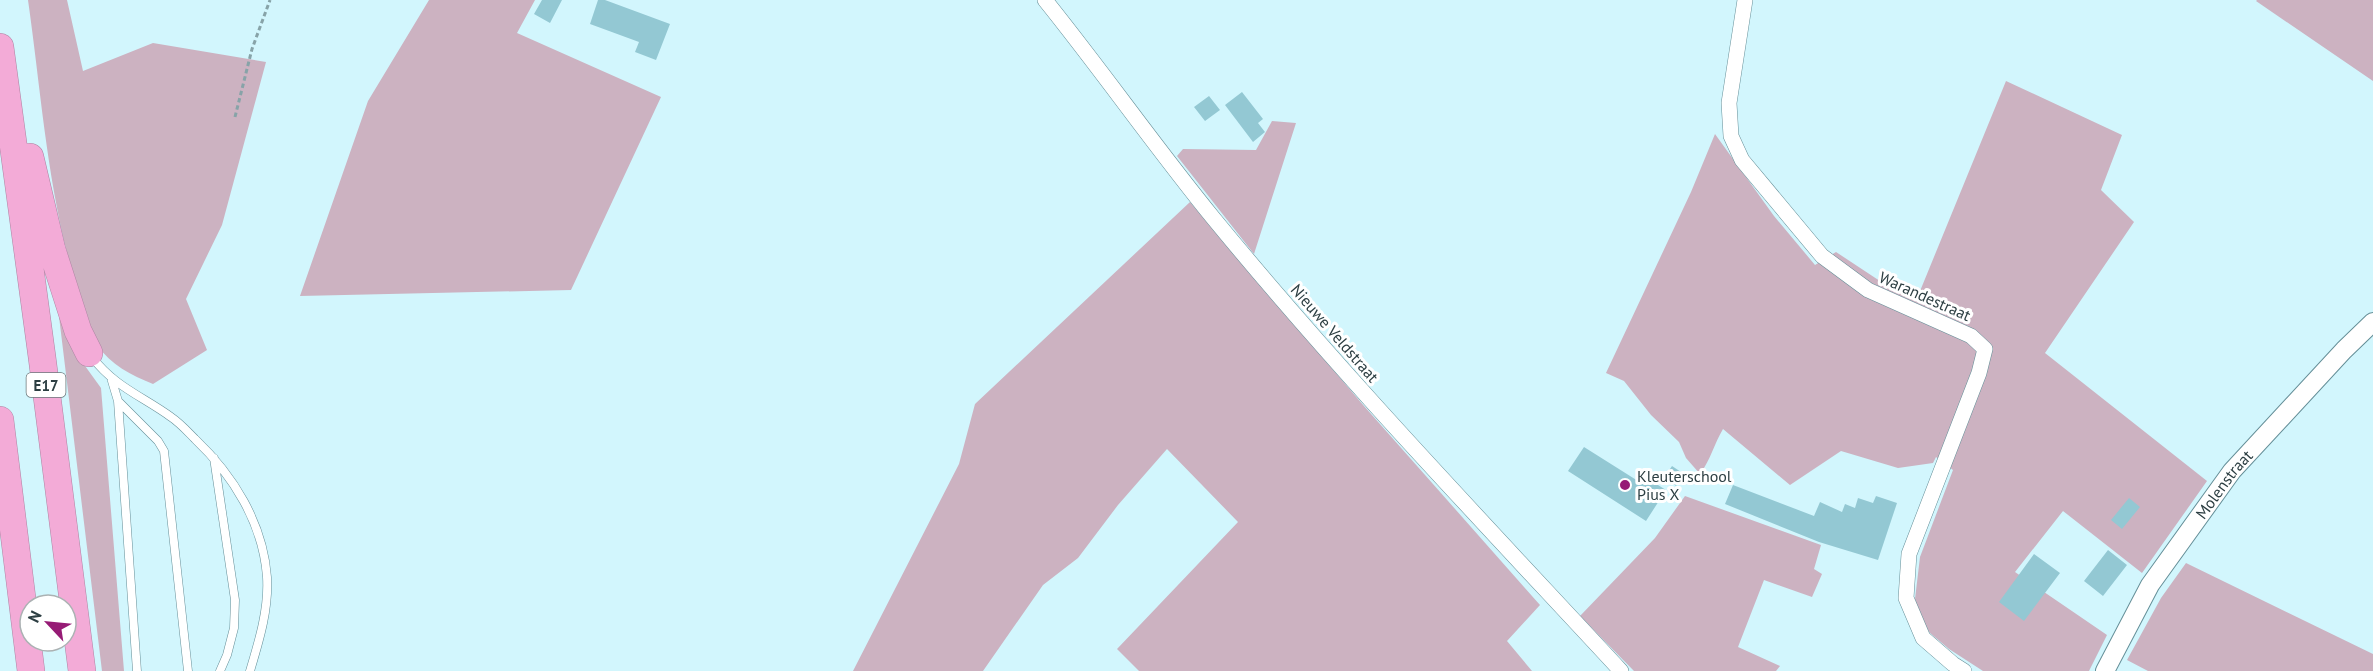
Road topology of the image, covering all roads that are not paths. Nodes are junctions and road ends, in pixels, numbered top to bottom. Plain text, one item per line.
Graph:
1 (1045, 0) edge
2 (1745, 0) edge
3 (0, 47) edge
4 (8, 100) junction
5 (2373, 322) edge
6 (88, 353) joint
7 (112, 381) junction
8 (118, 401) junction
9 (0, 420) edge
10 (214, 456) junction
11 (32, 671) edge
12 (82, 671) edge
13 (137, 671) edge
14 (188, 671) edge
15 (220, 671) edge
16 (250, 671) edge
17 (1621, 671) edge
18 (1964, 671) edge
19 (2105, 671) edge

1 - 17 street, Nieuwe Veldstraat
2 - 18 street, Warandestraat
3 - 4 highway, E17
4 - 6 highway
4 - 12 highway, E17
5 - 19 street, Molenstraat
6 - 7 lane
7 - 8 lane
7 - 10 lane
8 - 13 lane
8 - 14 lane
9 - 11 highway
10 - 15 lane
10 - 16 lane

